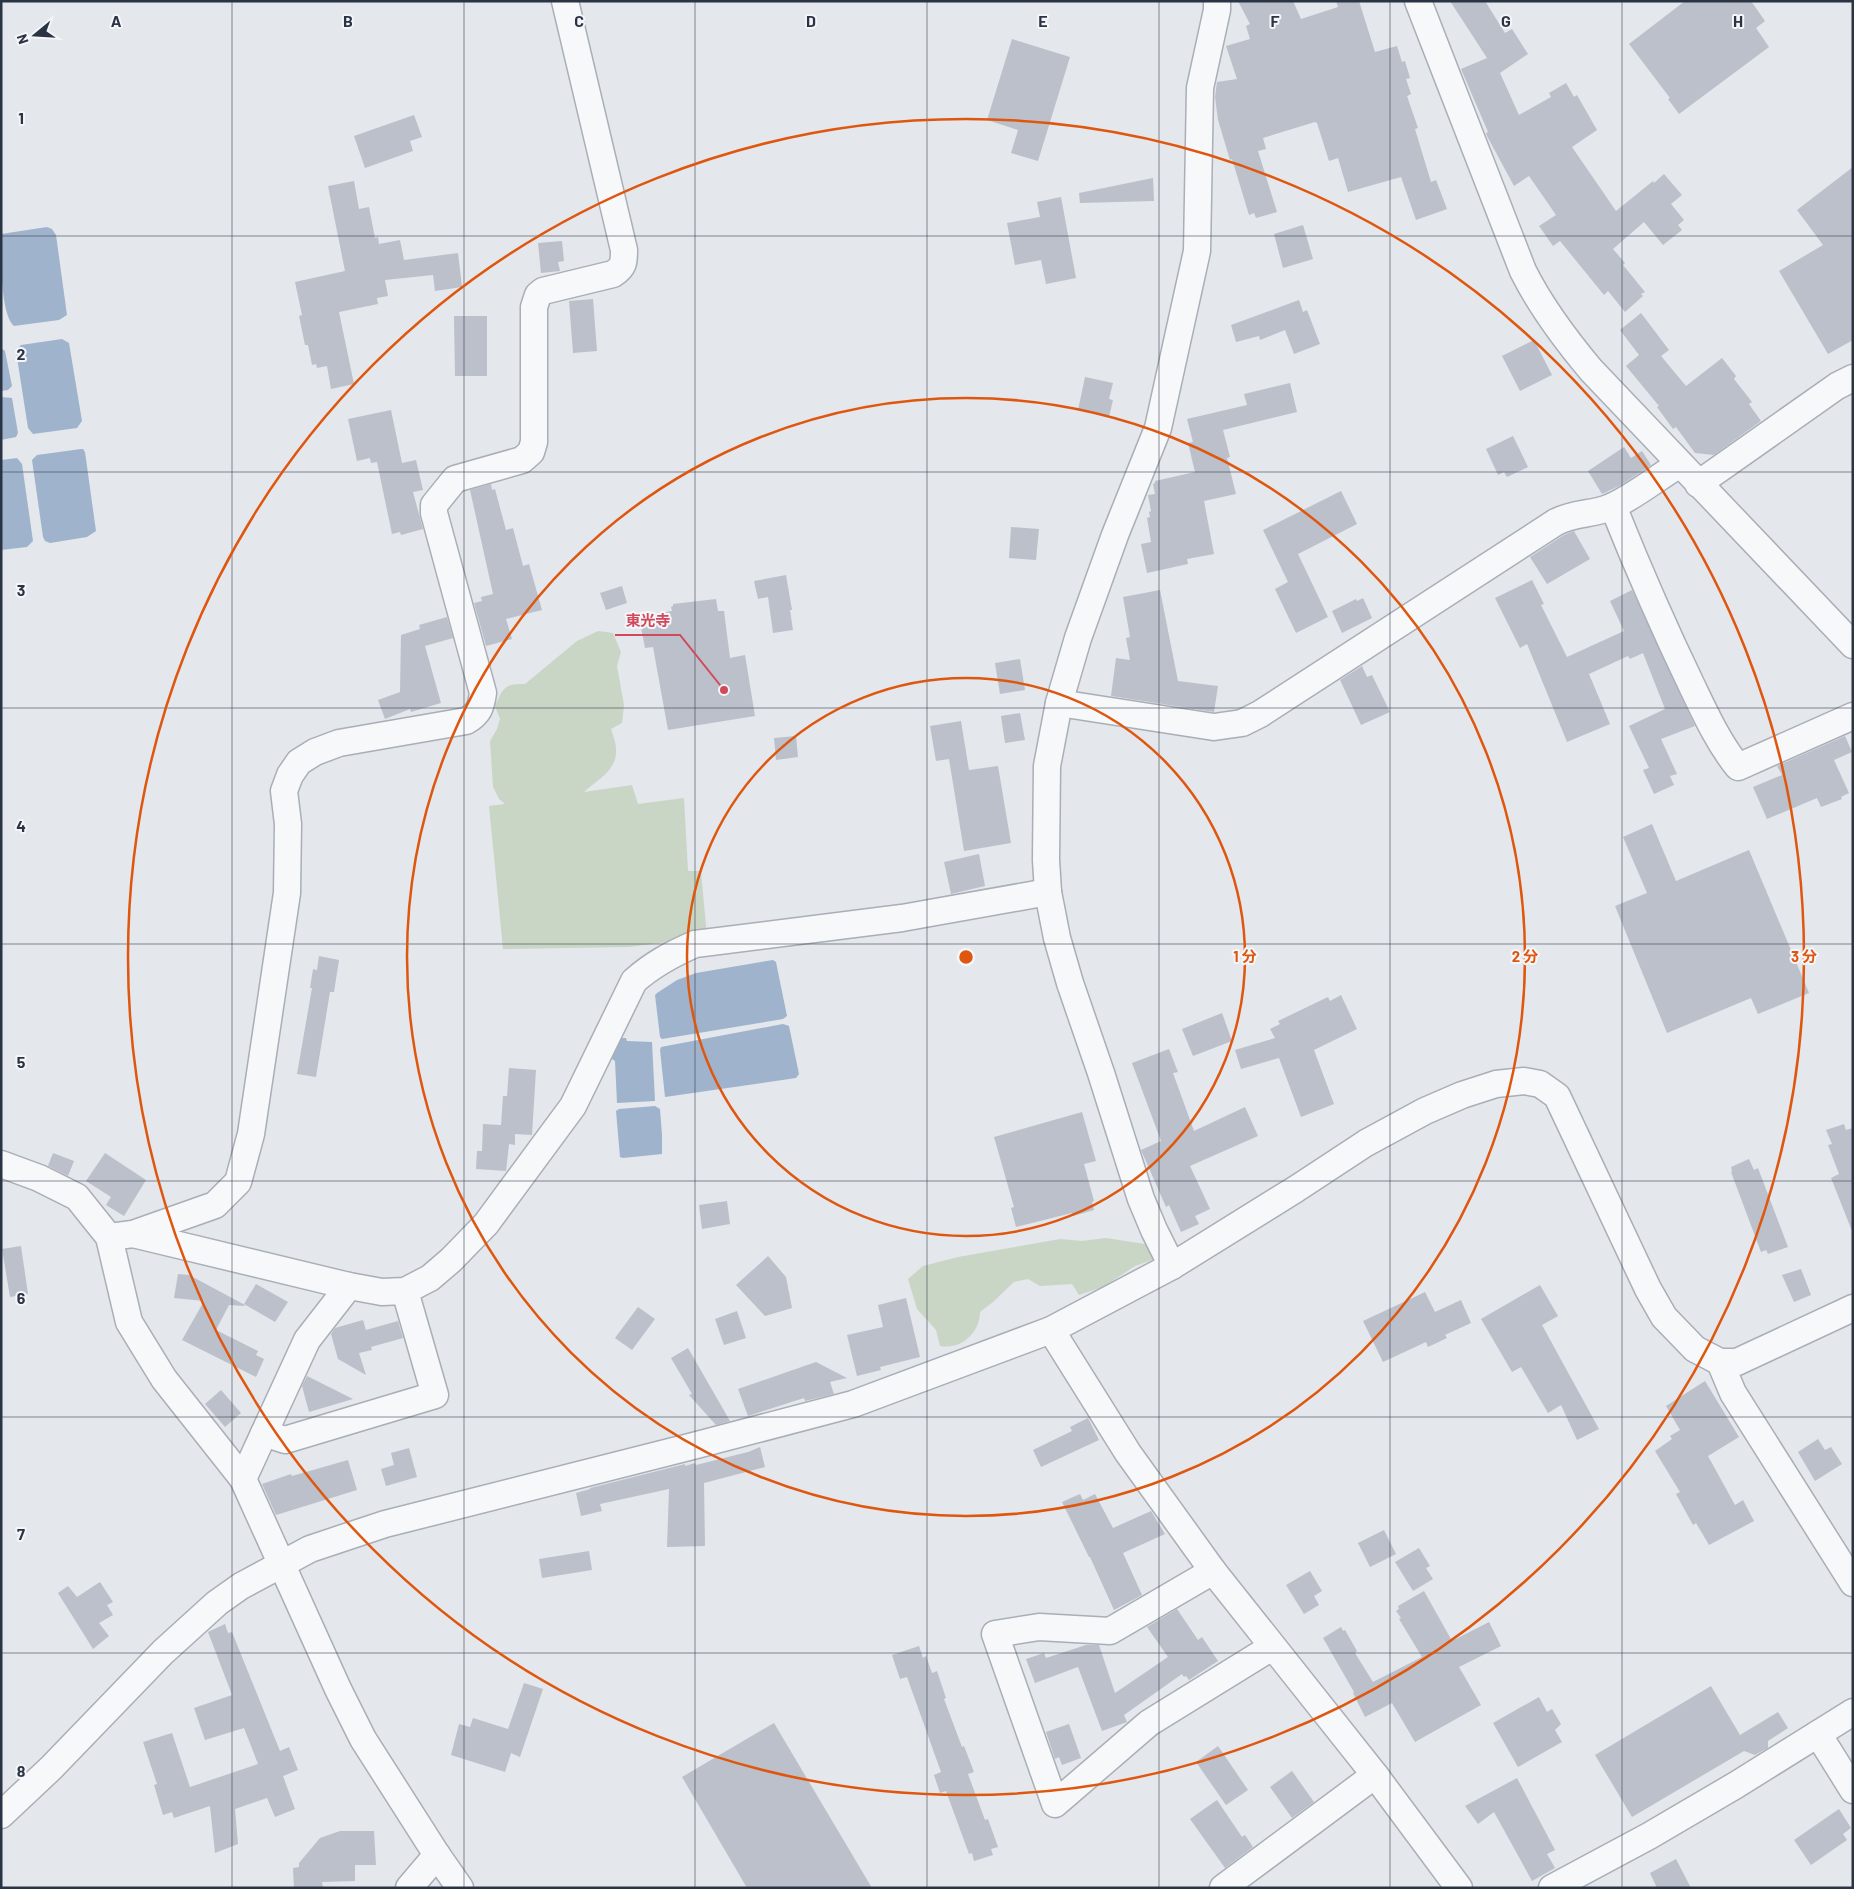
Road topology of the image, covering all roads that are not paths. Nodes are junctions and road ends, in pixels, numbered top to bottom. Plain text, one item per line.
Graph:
1 (565, 1) edge
2 (1217, 1) edge
3 (1418, 1) edge
4 (1853, 378) edge
5 (1680, 464) junction
6 (1698, 484) junction
7 (1613, 506) junction
8 (1853, 645) edge
9 (1058, 703) junction
10 (1853, 716) edge
11 (1048, 892) junction
12 (1, 1164) edge
13 (121, 1236) junction
14 (1172, 1266) junction
15 (349, 1286) junction
16 (405, 1291) junction
17 (1853, 1308) edge
18 (1050, 1330) junction
19 (1720, 1362) junction
20 (264, 1433) junction
21 (243, 1480) junction
22 (282, 1563) junction
23 (1213, 1571) junction
24 (1853, 1582) edge
25 (1272, 1647) junction
26 (1853, 1712) edge
27 (1818, 1734) junction
28 (1375, 1775) junction
29 (1853, 1790) edge
30 (1, 1815) edge
31 (437, 1854) junction
32 (409, 1888) edge
33 (460, 1888) edge
34 (1223, 1888) edge
35 (1459, 1888) edge
36 (1552, 1888) edge

1 - 13 street
2 - 9 street
3 - 5 street
4 - 6 street
5 - 6 street
5 - 7 street
6 - 8 street
7 - 9 street
7 - 10 street
9 - 11 street
11 - 14 street
11 - 16 street
12 - 13 street
13 - 15 street
13 - 21 street
14 - 18 street
14 - 19 street
15 - 16 street
15 - 20 street
16 - 20 street
17 - 19 street
18 - 22 street
18 - 23 street
19 - 24 street
20 - 21 street
21 - 22 street
22 - 30 street
22 - 31 street
23 - 25 street
23 - 25 street
25 - 28 street
26 - 27 street
27 - 29 street
27 - 36 street
28 - 34 street
28 - 35 street
31 - 32 street
31 - 33 street

